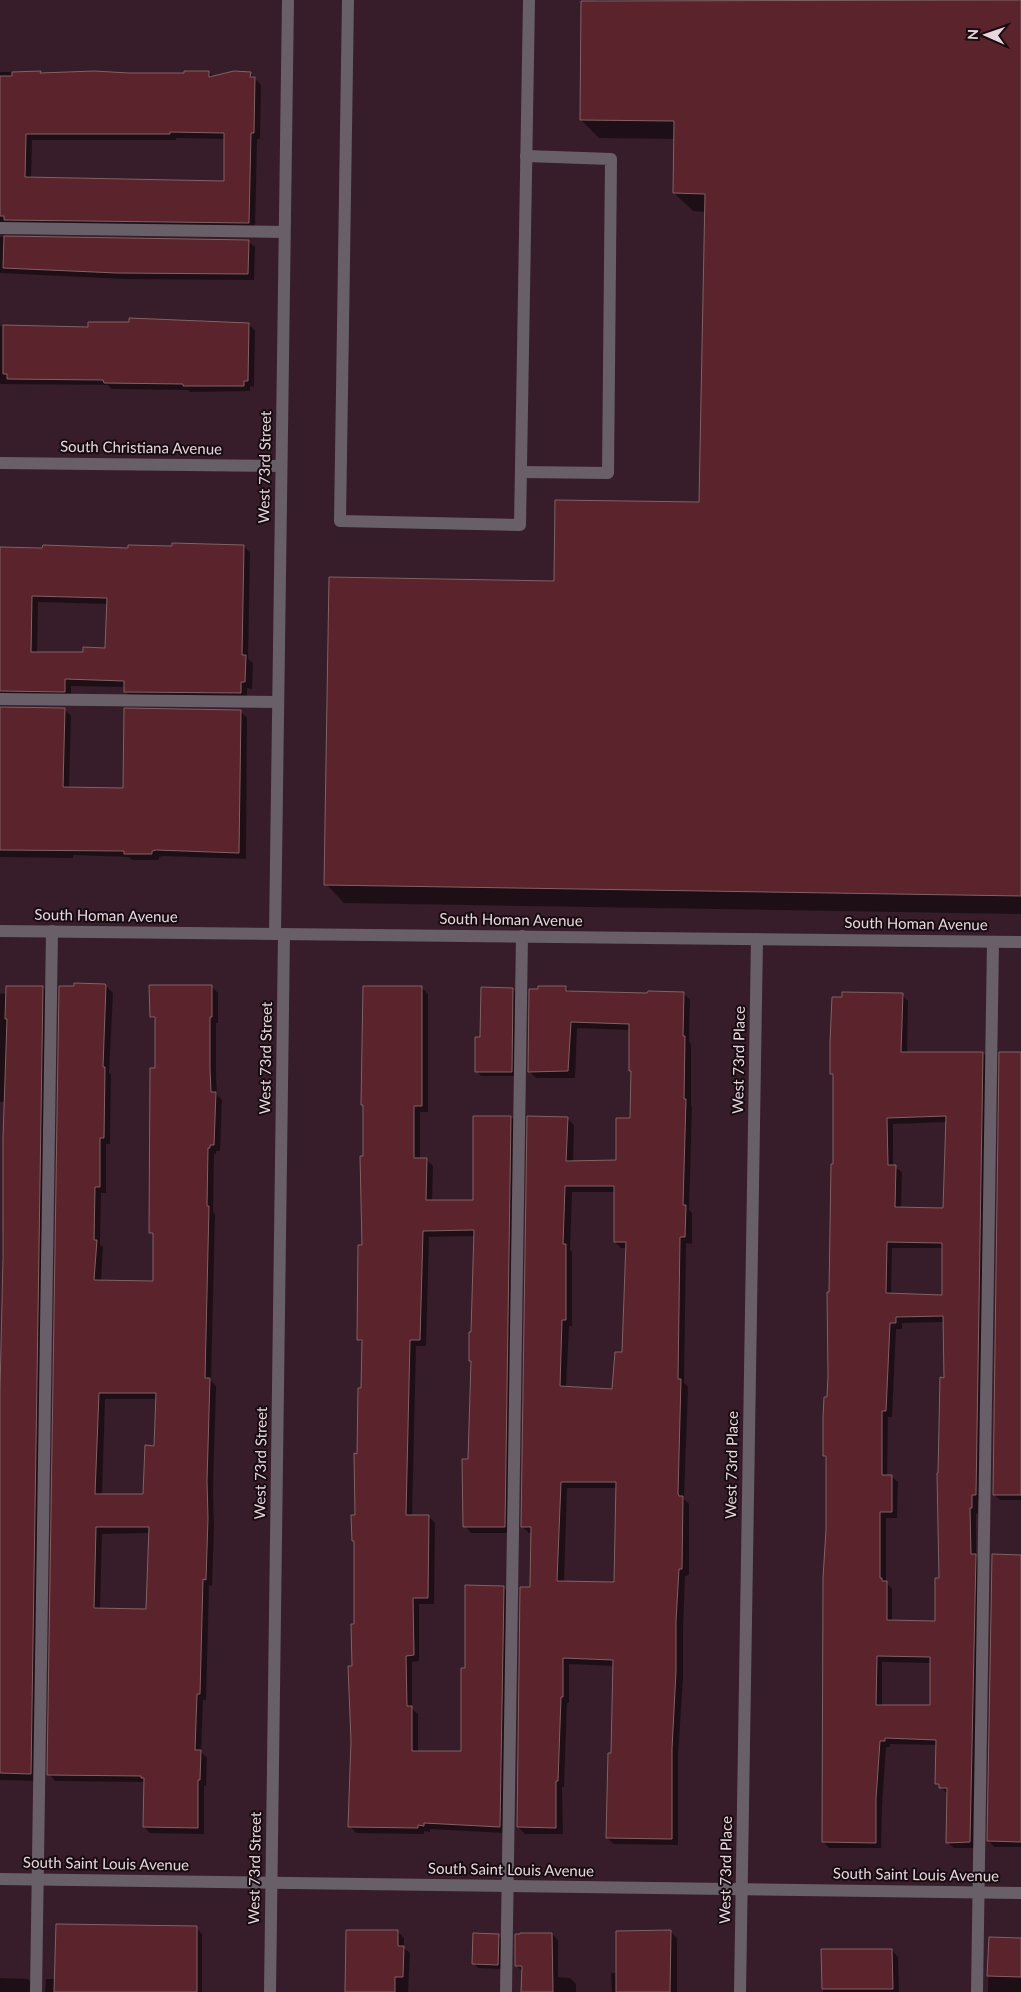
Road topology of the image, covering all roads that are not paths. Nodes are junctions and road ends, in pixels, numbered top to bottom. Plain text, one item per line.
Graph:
1 (288, 0) edge
2 (348, 0) edge
3 (529, 0) edge
4 (526, 156) junction
5 (0, 228) edge
6 (284, 232) junction
7 (0, 463) edge
8 (281, 466) junction
9 (521, 472) junction
10 (0, 699) edge
11 (278, 702) junction
12 (0, 931) edge
13 (52, 931) junction
14 (280, 934) junction
15 (522, 936) junction
16 (757, 939) junction
17 (992, 942) junction
18 (1021, 942) edge
19 (0, 1879) edge
20 (38, 1879) junction
21 (271, 1882) junction
22 (508, 1886) junction
23 (741, 1889) junction
24 (978, 1892) junction
25 (1021, 1893) edge
26 (36, 1992) edge
27 (270, 1992) edge
28 (506, 1992) edge
29 (740, 1992) edge
30 (977, 1992) edge

1 - 6 street, West 73rd Street
2 - 9 street
3 - 4 street
4 - 9 street
4 - 9 street
5 - 6 street
6 - 8 street, West 73rd Street
7 - 8 street, South Christiana Avenue
8 - 11 street, West 73rd Street
10 - 11 street
11 - 14 street, West 73rd Street
12 - 13 street, South Homan Avenue
13 - 14 street, South Homan Avenue
13 - 20 street
14 - 15 street, South Homan Avenue
14 - 21 street, West 73rd Street
15 - 16 street, South Homan Avenue
15 - 22 street
16 - 17 street, South Homan Avenue
16 - 23 street, West 73rd Place
17 - 18 street, South Homan Avenue
17 - 24 street
19 - 20 street, South Saint Louis Avenue
20 - 21 street, South Saint Louis Avenue
20 - 26 street
21 - 22 street, South Saint Louis Avenue
21 - 27 street, West 73rd Street
22 - 23 street, South Saint Louis Avenue
22 - 28 street
23 - 24 street, South Saint Louis Avenue
23 - 29 street, West 73rd Place
24 - 25 street, South Saint Louis Avenue
24 - 30 street

